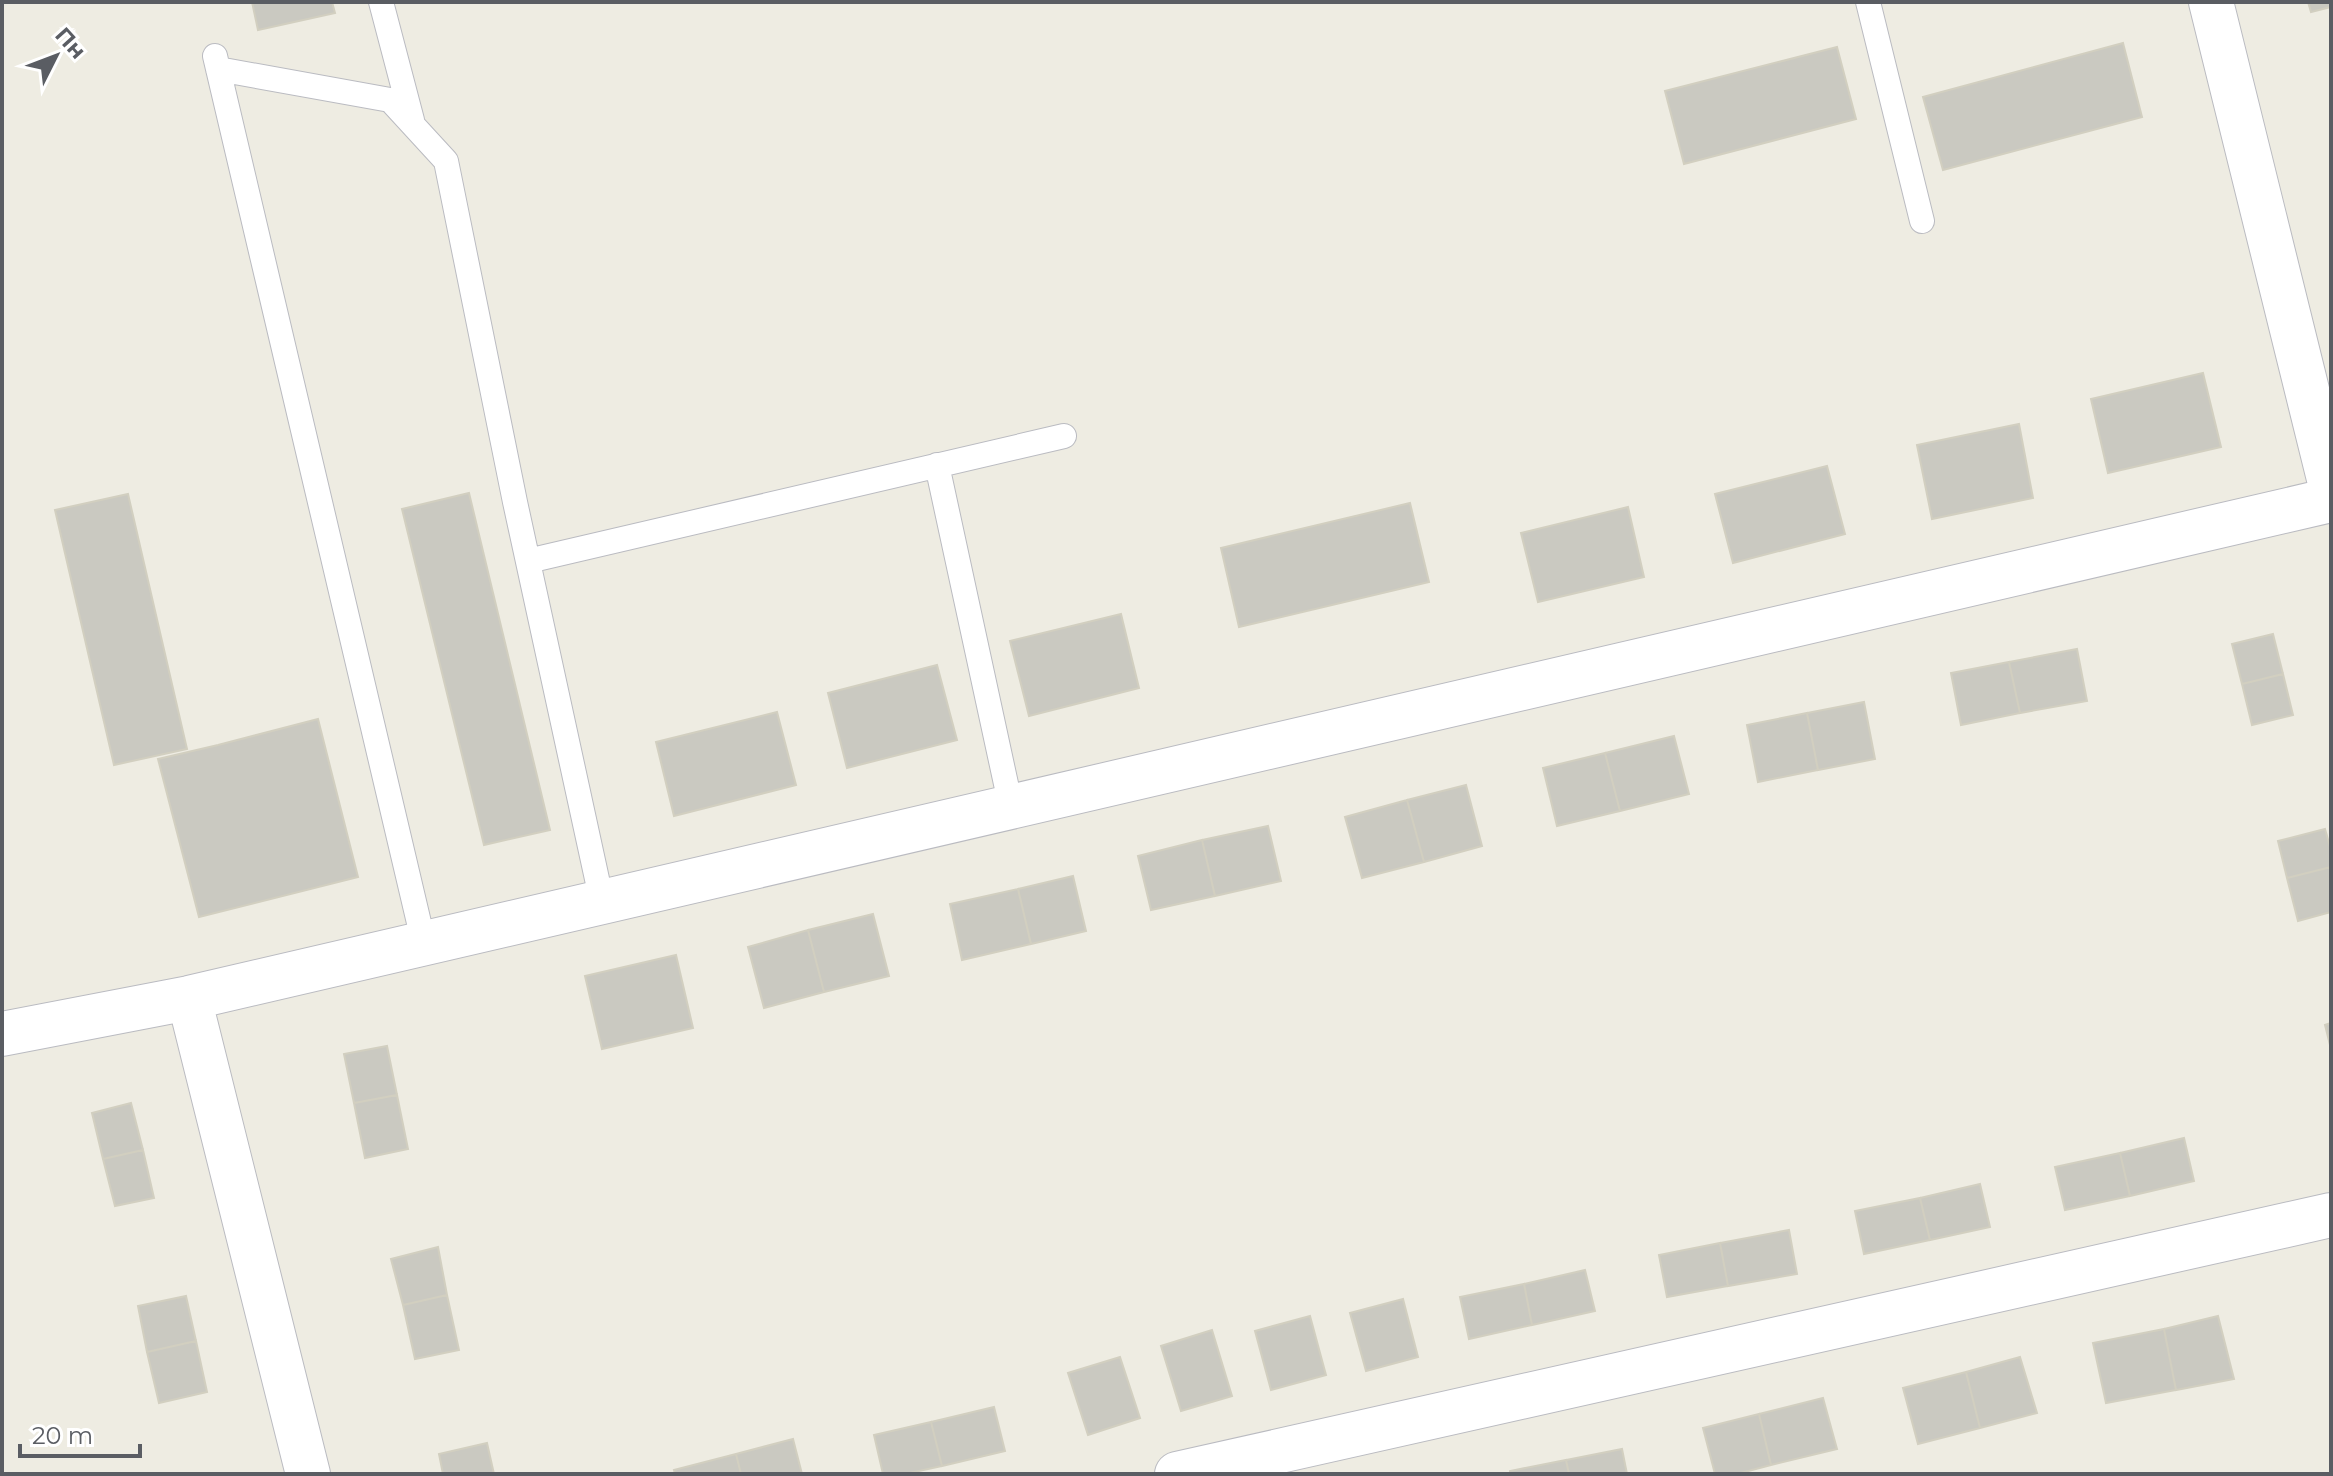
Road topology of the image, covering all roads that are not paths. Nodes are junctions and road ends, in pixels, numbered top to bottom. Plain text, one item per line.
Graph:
1 (381, 2) edge
2 (1868, 2) edge
3 (2211, 2) edge
4 (413, 125) junction
5 (1922, 221) dead end
6 (1064, 436) dead end
7 (937, 465) junction
8 (2331, 487) edge
9 (2331, 500) edge
10 (528, 561) junction
11 (1011, 807) junction
12 (602, 902) junction
13 (424, 944) junction
14 (189, 998) junction
15 (3, 1031) edge
16 (2331, 1215) edge
17 (308, 1474) edge
18 (1177, 1474) edge

1 - 4 lane
2 - 5 lane
3 - 8 street
4 - 10 lane
4 - 13 lane
6 - 7 lane
7 - 10 lane
7 - 11 lane
9 - 11 street
10 - 12 lane
11 - 12 street
12 - 13 street
13 - 14 street
14 - 15 street
14 - 17 street
16 - 18 street

